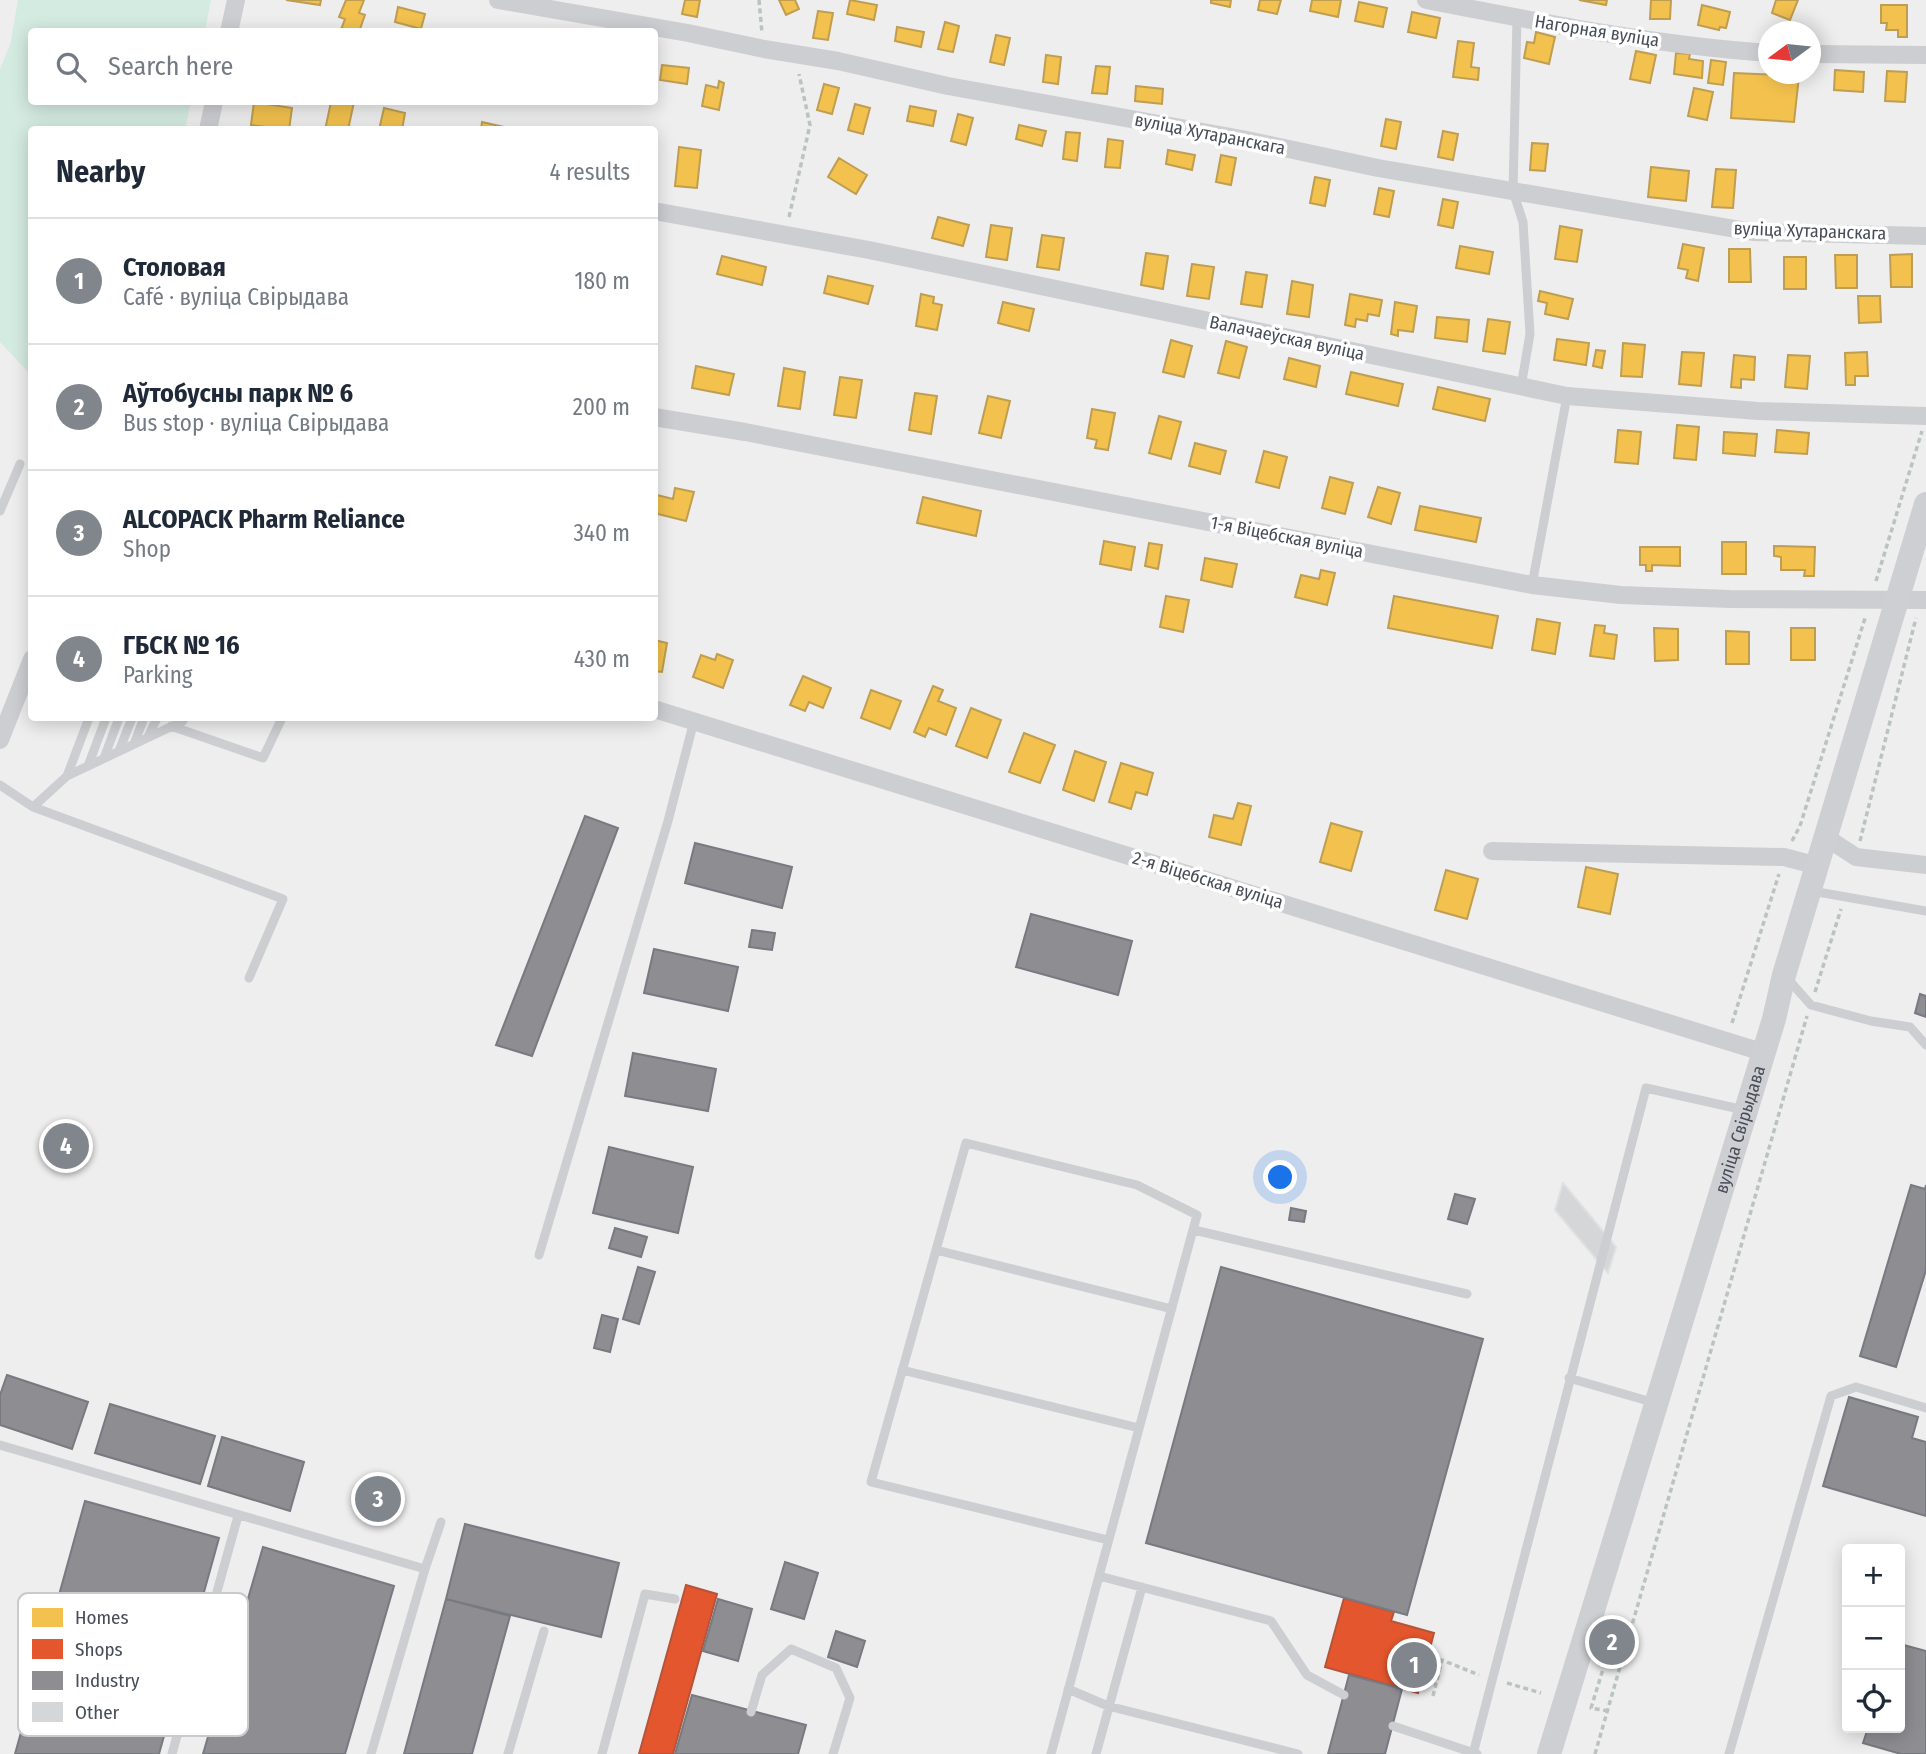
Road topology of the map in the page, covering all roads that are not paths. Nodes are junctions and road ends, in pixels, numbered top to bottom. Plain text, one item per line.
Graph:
1 (236, 0) edge
2 (498, 0) edge
3 (1426, 0) edge
4 (1517, 18) junction
5 (230, 28) edge
6 (1758, 52) edge
7 (1821, 54) edge
8 (1926, 55) edge
9 (213, 105) edge
10 (209, 126) edge
11 (1513, 191) junction
12 (658, 212) edge
13 (1926, 236) edge
14 (1521, 387) junction
15 (1567, 396) junction
16 (658, 417) edge
17 (1926, 418) edge
18 (20, 464) dead end
19 (1926, 505) edge
20 (0, 511) edge
21 (1532, 585) junction
22 (1915, 599) edge
23 (28, 669) edge
24 (658, 710) edge
25 (88, 721) edge
26 (105, 721) edge
27 (118, 721) edge
28 (131, 721) edge
29 (143, 721) edge
30 (155, 721) edge
31 (281, 721) edge
32 (694, 721) junction
33 (168, 724) edge
34 (148, 737) junction
35 (0, 740) edge
36 (134, 744) junction
37 (119, 751) junction
38 (104, 758) junction
39 (88, 766) junction
40 (67, 776) junction
41 (0, 785) edge
42 (33, 807) junction
43 (1827, 838) junction
44 (1492, 851) dead end
45 (1926, 865) edge
46 (1818, 866) junction
47 (1811, 890) junction
48 (1926, 911) edge
49 (1784, 975) junction
50 (249, 978) dead end
51 (1926, 1045) edge
52 (1762, 1052) junction
53 (1744, 1110) junction
54 (1194, 1230) junction
55 (936, 1250) junction
56 (539, 1255) dead end
57 (1467, 1294) dead end
58 (1172, 1309) junction
59 (902, 1370) junction
60 (1569, 1378) junction
61 (1656, 1404) junction
62 (1926, 1408) edge
63 (1139, 1428) junction
64 (0, 1445) edge
65 (238, 1516) junction
66 (441, 1522) dead end
67 (1108, 1540) junction
68 (425, 1569) junction
69 (1099, 1576) junction
70 (1142, 1587) junction
71 (217, 1593) edge
72 (675, 1599) dead end
73 (544, 1631) dead end
74 (1068, 1689) junction
75 (1344, 1696) dead end
76 (1108, 1706) junction
77 (751, 1712) dead end
78 (1392, 1726) dead end
79 (177, 1736) edge
80 (172, 1754) edge
81 (371, 1754) edge
82 (508, 1754) edge
83 (602, 1754) edge
84 (833, 1754) edge
85 (1051, 1754) edge
86 (1096, 1754) edge
87 (1298, 1754) edge
88 (1475, 1754) edge
89 (1549, 1754) edge
90 (1728, 1754) edge

1 - 5 street
2 - 11 street, вуліца Хутаранскага
3 - 4 street, Нагорная вуліца
4 - 6 street, Нагорная вуліца
4 - 11 lane
7 - 8 street
9 - 10 street
11 - 13 street, вуліца Хутаранскага
11 - 14 lane
12 - 14 street, Валачаеўская вуліца
14 - 15 street, Валачаеўская вуліца
15 - 17 street, Валачаеўская вуліца
15 - 21 lane
16 - 21 street, 1-я Віцебская вуліца
18 - 20 lane
19 - 22 main road, вуліца Свірыдава
21 - 22 street, 1-я Віцебская вуліца
22 - 43 main road, вуліца Свірыдава
23 - 35 street
24 - 32 street, 2-я Віцебская вуліца
25 - 40 lane
26 - 39 lane
27 - 38 lane
28 - 37 lane
29 - 36 lane
30 - 34 lane
31 - 33 lane
32 - 52 street, 2-я Віцебская вуліца
32 - 56 lane
33 - 34 lane
34 - 36 lane
36 - 37 lane
37 - 38 lane
38 - 39 lane
39 - 40 lane
40 - 42 lane
41 - 42 lane
42 - 50 lane
43 - 45 street
43 - 46 main road, вуліца Свірыдава
44 - 46 street
46 - 47 main road, вуліца Свірыдава
47 - 48 lane
47 - 49 main road, вуліца Свірыдава
49 - 51 lane
49 - 52 main road, вуліца Свірыдава
52 - 53 main road, вуліца Свірыдава
53 - 60 lane
53 - 61 main road, вуліца Свірыдава
54 - 55 lane
54 - 57 lane
54 - 58 lane
55 - 58 lane
55 - 59 lane
58 - 63 lane
59 - 63 lane
59 - 67 lane
60 - 61 lane
60 - 88 lane
61 - 89 main road, вуліца Свірыдава
62 - 90 lane
63 - 67 lane
64 - 65 lane
65 - 68 lane
65 - 71 lane
66 - 68 lane
67 - 69 lane
68 - 81 lane
69 - 70 lane
69 - 74 lane
70 - 75 lane
70 - 76 lane
72 - 83 lane
73 - 82 lane
74 - 76 lane
74 - 85 lane
76 - 86 lane
76 - 87 lane
77 - 84 lane
78 - 88 lane
79 - 80 lane

